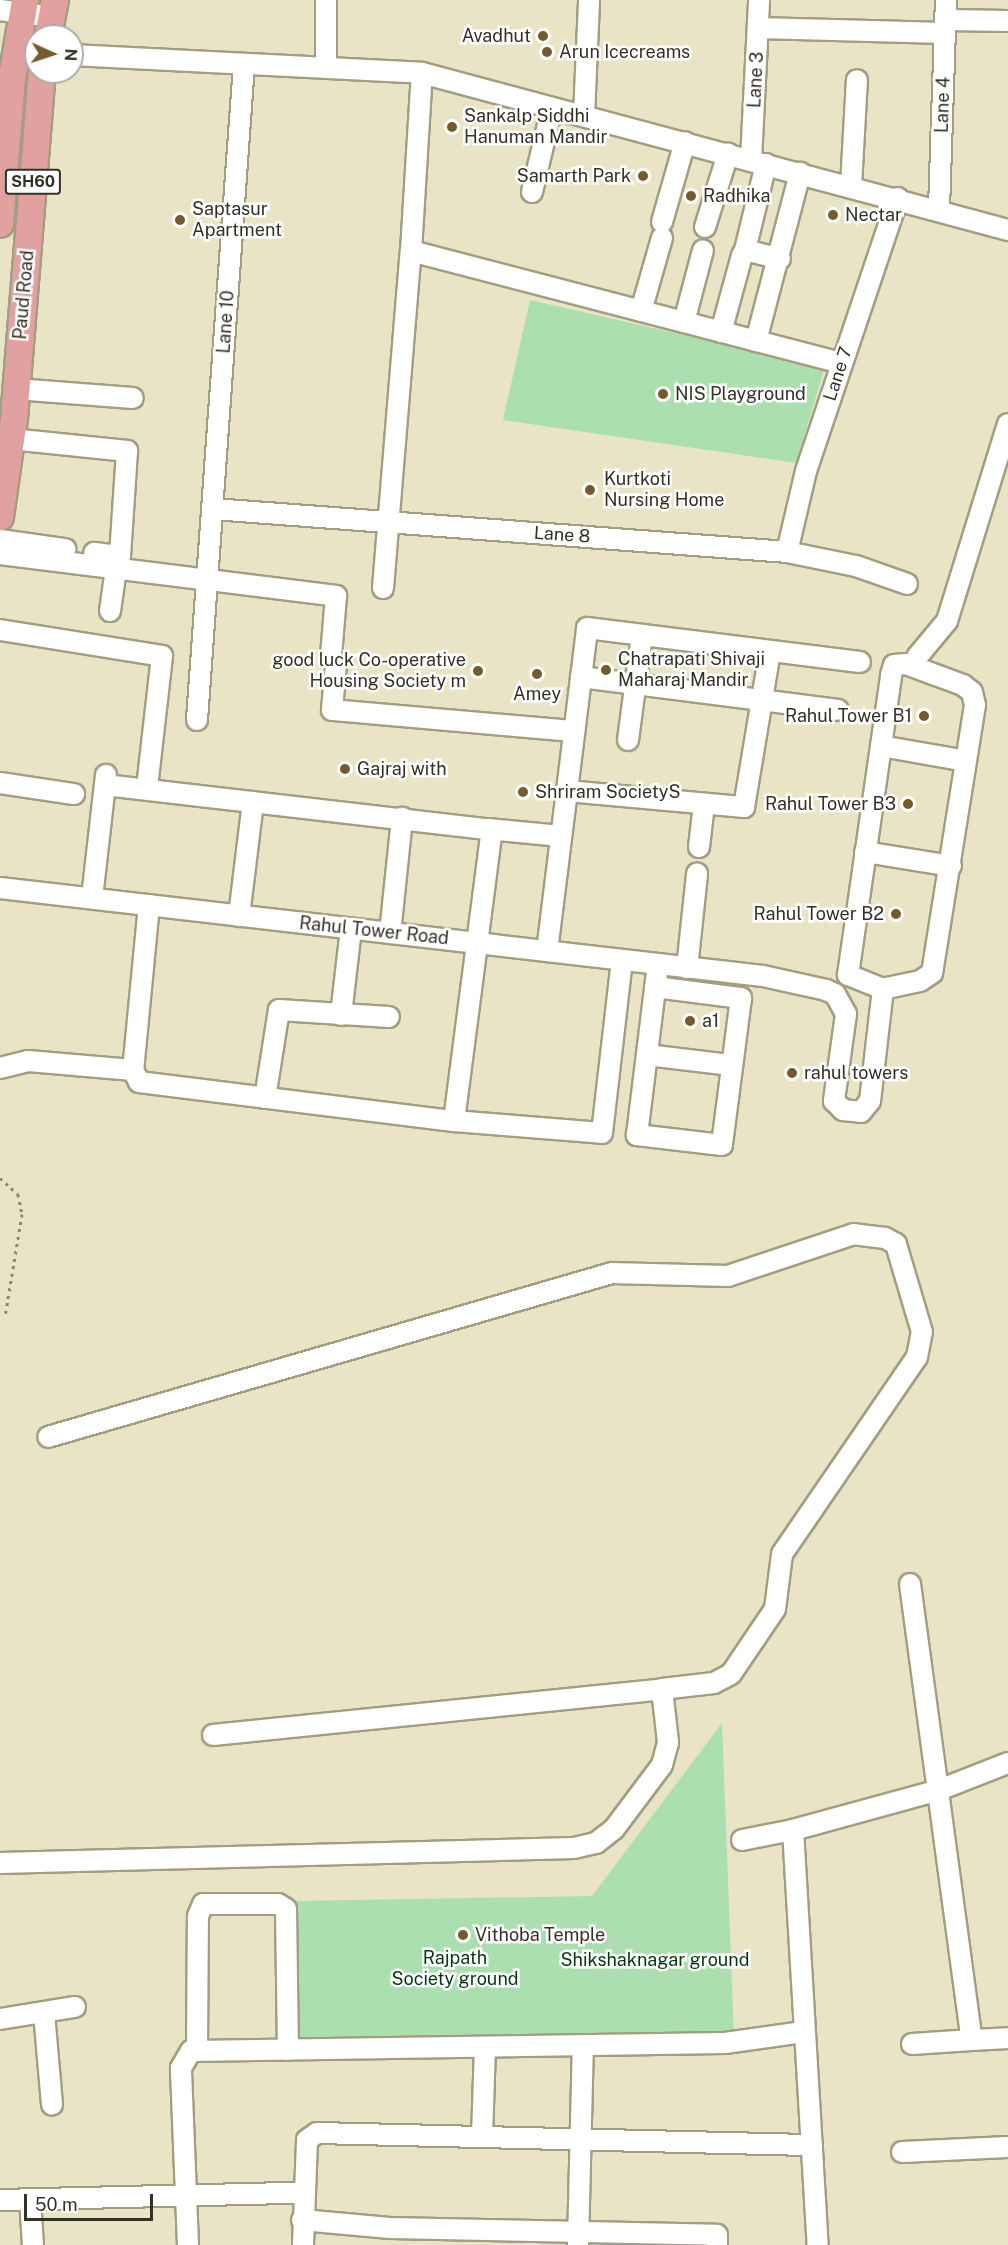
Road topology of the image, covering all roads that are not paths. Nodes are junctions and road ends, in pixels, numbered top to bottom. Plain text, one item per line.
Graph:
1 (326, 0) edge
2 (589, 0) edge
3 (759, 0) edge
4 (946, 0) edge
5 (16, 7) edge
6 (52, 18) edge
7 (1008, 21) edge
8 (946, 27) junction
9 (758, 28) junction
10 (24, 43) edge
11 (24, 55) edge
12 (84, 56) edge
13 (244, 64) junction
14 (326, 68) junction
15 (422, 73) junction
16 (6, 78) edge
17 (857, 80) dead end
18 (41, 84) edge
19 (552, 108) junction
20 (584, 116) junction
21 (685, 142) junction
22 (729, 154) junction
23 (759, 162) junction
24 (800, 172) junction
25 (850, 186) junction
26 (532, 192) dead end
27 (898, 198) junction
28 (939, 209) junction
29 (0, 215) edge
30 (705, 228) dead end
31 (1008, 230) edge
32 (703, 250) dead end
33 (411, 251) junction
34 (742, 255) dead end
35 (780, 259) junction
36 (641, 311) junction
37 (684, 322) junction
38 (721, 332) junction
39 (756, 340) junction
40 (842, 363) junction
41 (16, 388) junction
42 (133, 398) dead end
43 (1008, 424) edge
44 (11, 440) junction
45 (213, 509) junction
46 (0, 517) edge
47 (389, 522) junction
48 (0, 540) edge
49 (787, 552) junction
50 (0, 554) edge
51 (116, 569) junction
52 (208, 580) junction
53 (907, 584) dead end
54 (382, 588) dead end
55 (110, 611) dead end
56 (0, 630) edge
57 (642, 635) junction
58 (770, 651) junction
59 (917, 657) dead end
60 (860, 662) dead end
61 (581, 677) junction
62 (634, 684) junction
63 (762, 701) junction
64 (838, 710) dead end
65 (196, 720) dead end
66 (574, 731) junction
67 (628, 740) dead end
68 (881, 746) junction
69 (966, 761) junction
70 (147, 779) dead end
71 (0, 783) edge
72 (567, 791) junction
73 (74, 794) dead end
74 (253, 802) junction
75 (704, 804) junction
76 (402, 818) junction
77 (488, 829) junction
78 (561, 836) junction
79 (699, 847) dead end
80 (865, 852) junction
81 (951, 866) junction
82 (696, 874) dead end
83 (0, 888) edge
84 (92, 898) junction
85 (149, 905) junction
86 (239, 916) junction
87 (351, 928) junction
88 (390, 933) junction
89 (476, 942) junction
90 (548, 951) junction
91 (622, 960) junction
92 (658, 964) junction
93 (687, 968) junction
94 (655, 987) junction
95 (883, 989) junction
96 (341, 1015) junction
97 (389, 1017) dead end
98 (646, 1055) junction
99 (731, 1065) junction
100 (0, 1068) edge
101 (133, 1071) junction
102 (265, 1098) junction
103 (454, 1121) junction
104 (48, 1437) dead end
105 (910, 1584) dead end
106 (662, 1689) junction
107 (213, 1735) dead end
108 (1008, 1763) edge
109 (939, 1790) junction
110 (793, 1830) junction
111 (742, 1840) dead end
112 (0, 1863) edge
113 (75, 2007) dead end
114 (44, 2013) junction
115 (0, 2019) edge
116 (803, 2032) junction
117 (1008, 2038) edge
118 (972, 2040) junction
119 (912, 2044) dead end
120 (583, 2046) junction
121 (485, 2048) junction
122 (288, 2050) junction
123 (197, 2051) junction
124 (52, 2105) dead end
125 (482, 2137) junction
126 (584, 2140) junction
127 (812, 2145) junction
128 (1008, 2146) edge
129 (902, 2152) dead end
130 (295, 2193) dead end
131 (186, 2196) junction
132 (0, 2199) edge
133 (30, 2199) junction
134 (302, 2220) junction
135 (424, 2237) edge
136 (578, 2239) edge
137 (33, 2245) edge
138 (188, 2245) edge
139 (303, 2245) edge
140 (717, 2245) edge
141 (818, 2245) edge

1 - 14 street
2 - 20 street
3 - 9 street, Lane 3
4 - 8 street, Lane 4
5 - 6 street
5 - 10 main road, SH60
7 - 8 street
8 - 9 street
8 - 28 street, Lane 4
9 - 23 street, Lane 3
11 - 16 main road, SH60
12 - 13 street
13 - 14 street
13 - 45 street, Lane 10
14 - 15 street
15 - 19 street
15 - 33 street
16 - 29 main road, SH60
17 - 25 street
18 - 41 main road, Paud Road / SH60
19 - 20 street
19 - 26 street
20 - 21 street
21 - 22 street
21 - 36 street
22 - 23 street
22 - 30 street
23 - 24 street
23 - 35 street, Lane 3
24 - 25 street
24 - 35 street
25 - 27 street
27 - 28 street
27 - 40 street, Lane 7
28 - 31 street
32 - 37 street
33 - 36 street
33 - 47 street
34 - 38 street
35 - 39 street
36 - 37 street
37 - 38 street
38 - 39 street
39 - 40 street
40 - 49 street, Lane 7
41 - 42 street
41 - 44 main road, Paud Road / SH60
43 - 59 street
44 - 46 main road, Paud Road / SH60
44 - 48 street
45 - 47 street, Lane 8
45 - 52 street, Lane 10
47 - 49 street, Lane 8
47 - 54 street
49 - 53 street, Lane 8
50 - 51 street
51 - 52 street
51 - 55 street
52 - 65 street, Lane 10
52 - 66 street
56 - 70 street
57 - 58 street
57 - 61 street
57 - 62 street
58 - 60 street
58 - 63 street
61 - 62 street
61 - 66 street
62 - 63 street
62 - 67 street
63 - 64 street
63 - 75 street
66 - 72 street
68 - 69 street
68 - 69 street
68 - 80 street
69 - 81 street
71 - 73 street
72 - 75 street
72 - 78 street
74 - 76 street
74 - 84 street
74 - 86 street
75 - 79 street
76 - 77 street
76 - 88 street
77 - 78 street
77 - 89 street
78 - 90 street
80 - 81 street
80 - 95 street
81 - 95 street
82 - 93 street
83 - 84 street, Rahul Tower Road
84 - 85 street, Rahul Tower Road
85 - 86 street, Rahul Tower Road
85 - 101 street
86 - 87 street, Rahul Tower Road
87 - 88 street, Rahul Tower Road
87 - 96 street
88 - 89 street, Rahul Tower Road
89 - 90 street, Rahul Tower Road
89 - 103 street
90 - 91 street, Rahul Tower Road
91 - 92 street, Rahul Tower Road
91 - 103 street
92 - 93 street, Rahul Tower Road
92 - 94 street
93 - 95 street, Rahul Tower Road
94 - 98 street
94 - 99 street
96 - 97 street
96 - 102 street
98 - 99 street
98 - 99 street
100 - 101 street
101 - 102 street
102 - 103 street
104 - 106 street
105 - 109 street
106 - 107 street
106 - 112 street
108 - 109 street
109 - 110 street
109 - 118 street
110 - 111 street
110 - 116 street
113 - 114 street
114 - 115 street
114 - 124 street
116 - 120 street
116 - 127 street
117 - 118 street
118 - 119 street
120 - 121 street
120 - 126 street
121 - 122 street
121 - 125 street
122 - 123 street
122 - 123 street
123 - 131 street
125 - 126 street
125 - 134 street
126 - 127 street
126 - 136 street
127 - 141 street
128 - 129 street
130 - 131 street
131 - 133 street
131 - 138 street
132 - 133 street
133 - 137 street
134 - 135 street
134 - 139 street
135 - 136 street
136 - 140 street

